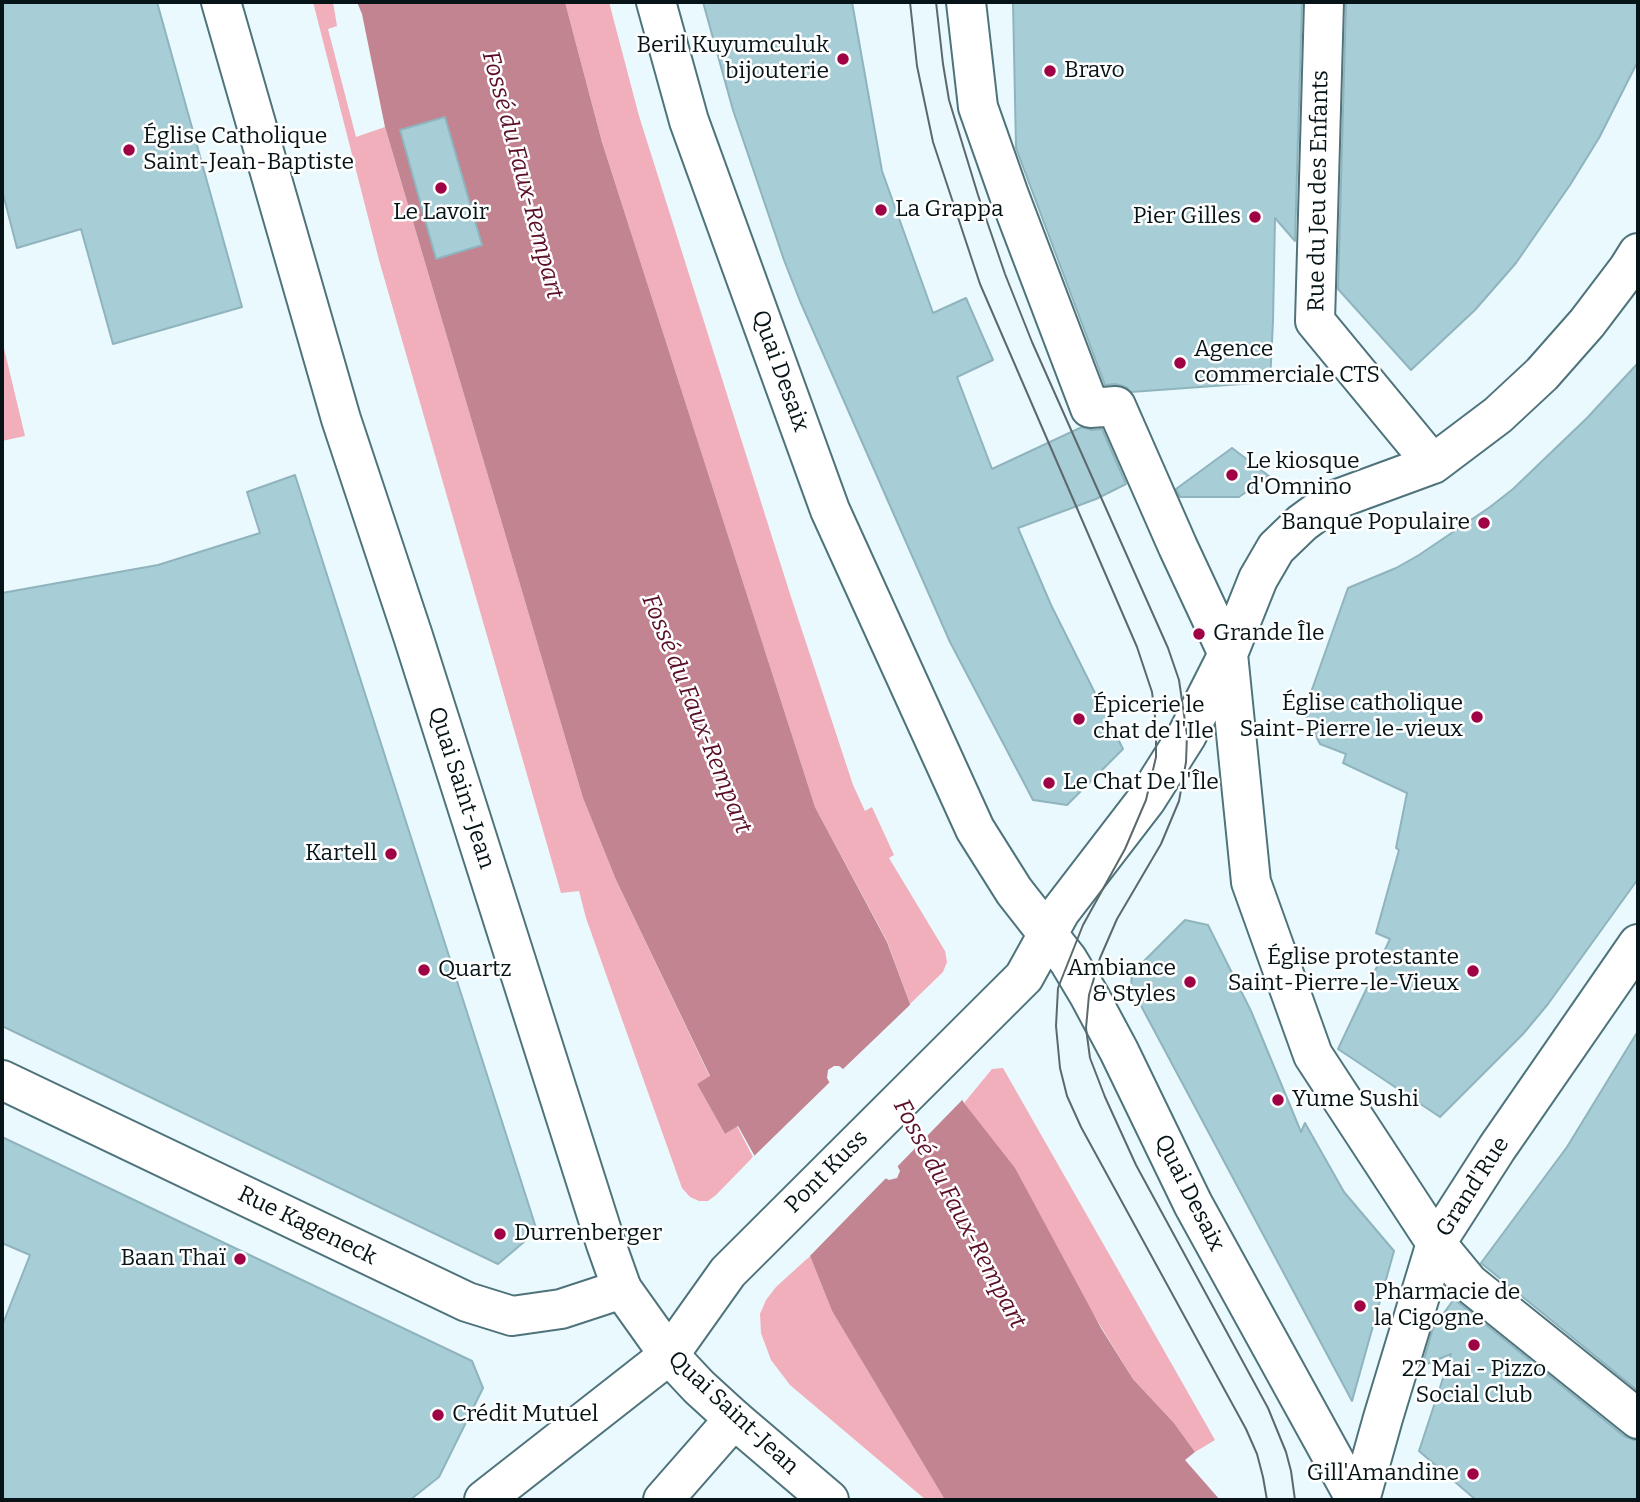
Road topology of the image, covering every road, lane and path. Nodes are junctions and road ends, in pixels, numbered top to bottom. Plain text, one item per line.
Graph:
1 (221, 2) edge
2 (656, 2) edge
3 (966, 2) edge
4 (1324, 2) edge
5 (1638, 253) edge
6 (1433, 464) junction
7 (1228, 654) junction
8 (1048, 935) junction
9 (1638, 944) edge
10 (2, 1080) edge
11 (1436, 1243) junction
12 (622, 1289) junction
13 (669, 1355) junction
14 (734, 1419) junction
15 (1638, 1419) edge
16 (485, 1500) edge
17 (663, 1500) edge
18 (829, 1500) edge
19 (1358, 1500) edge

1 - 12 street, Quai Saint-Jean
2 - 8 street, Quai Desaix
3 - 7 street
4 - 6 street, Rue du Jeu des Enfants
5 - 6 street, Pont Kuss
6 - 7 street, Pont Kuss
7 - 8 street, Pont Kuss
7 - 11 street
8 - 13 street, Pont Kuss
8 - 19 street, Quai Desaix
9 - 11 street, Grand'Rue
10 - 12 street, Rue Kageneck
11 - 15 street
11 - 19 street, Grand'Rue
12 - 13 street, Quai Saint-Jean
13 - 14 street, Quai Saint-Jean
13 - 16 street, Pont Kuss
14 - 17 street
14 - 18 street, Quai Saint-Jean

